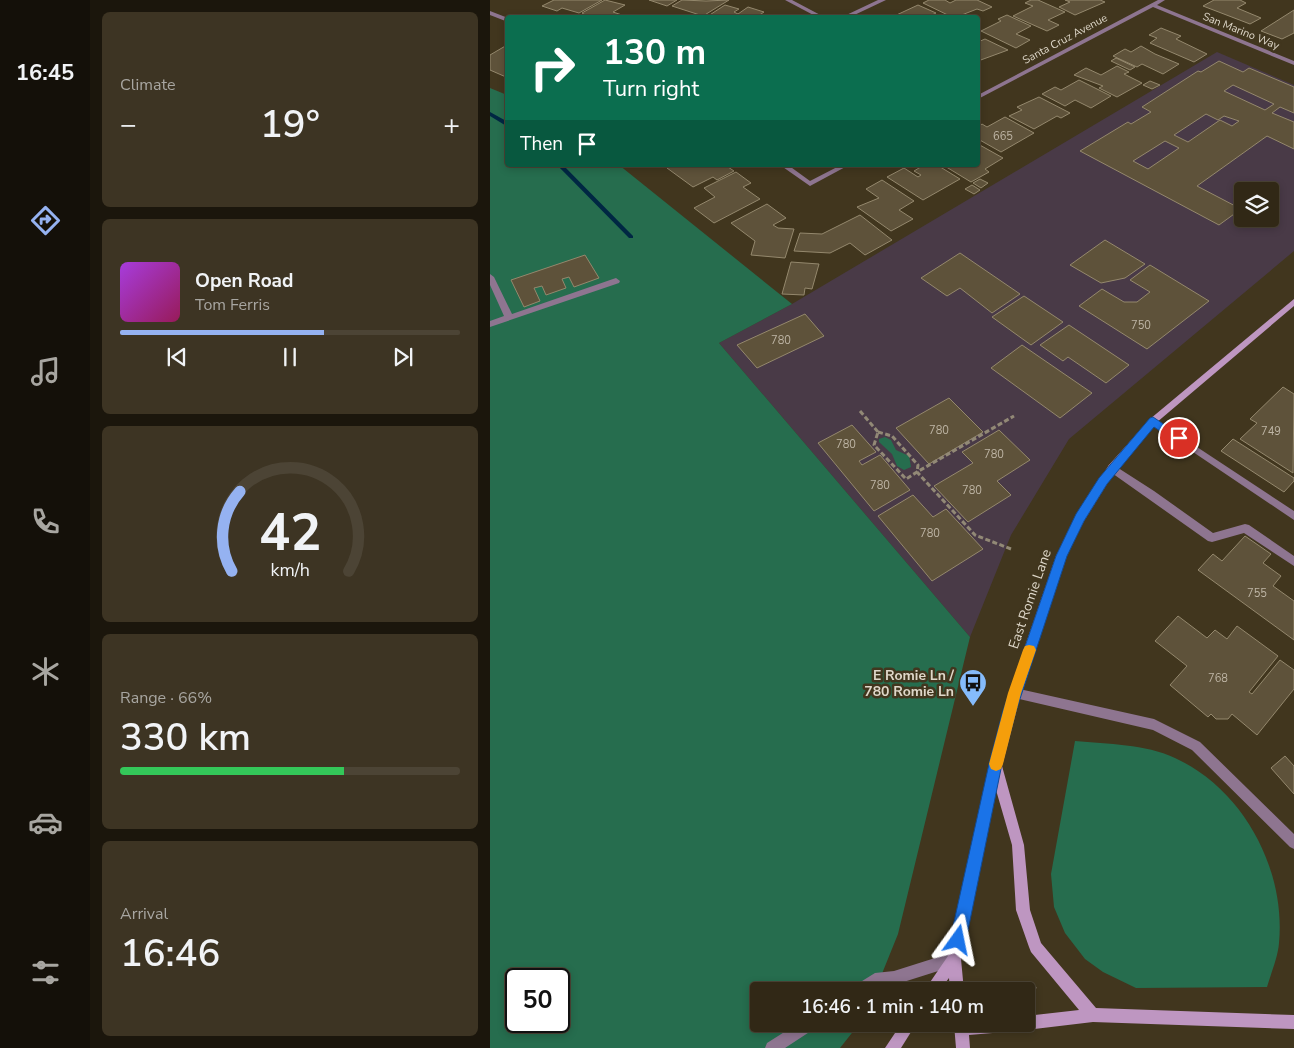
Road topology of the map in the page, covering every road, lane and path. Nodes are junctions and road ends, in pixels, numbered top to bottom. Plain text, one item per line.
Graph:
1 (788, 0) edge
2 (883, 0) edge
3 (1162, 0) edge
4 (1152, 5) junction
5 (490, 14) edge
6 (818, 15) edge
7 (849, 15) edge
8 (505, 19) edge
9 (1294, 63) edge
10 (980, 96) edge
11 (786, 167) edge
12 (842, 167) edge
13 (490, 277) edge
14 (616, 282) dead end
15 (1294, 302) edge
16 (509, 317) junction
17 (490, 324) edge
18 (860, 411) dead end
19 (1014, 416) dead end
20 (1153, 421) junction
21 (878, 432) junction
22 (1112, 468) junction
23 (917, 472) junction
24 (1294, 516) edge
25 (1011, 549) dead end
26 (1294, 562) edge
27 (1015, 693) junction
28 (996, 764) junction
29 (1294, 843) edge
30 (954, 959) junction
31 (873, 982) edge
32 (938, 982) edge
33 (956, 982) edge
34 (1093, 1015) junction
35 (1035, 1022) edge
36 (1294, 1022) edge
37 (797, 1032) edge
38 (903, 1032) edge
39 (961, 1032) edge
40 (772, 1048) edge
41 (892, 1048) edge
42 (963, 1048) edge

1 - 6 street
2 - 7 street
3 - 4 street, Santa Cruz Avenue
4 - 9 street, San Marino Way
4 - 10 street, Santa Cruz Avenue
5 - 8 street
11 - 12 street
13 - 16 street
14 - 16 street
15 - 20 main road, East Romie Lane
16 - 17 street
18 - 21 path
19 - 23 path
20 - 22 main road, East Romie Lane
20 - 24 street
21 - 23 path
21 - 23 path
22 - 26 street
22 - 27 main road, East Romie Lane
23 - 25 path
27 - 28 main road, East Romie Lane
27 - 29 street
28 - 30 main road, East Romie Lane
28 - 34 main road
30 - 31 street
30 - 32 main road
30 - 33 main road, East Romie Lane
34 - 35 main road
34 - 36 main road
37 - 40 street
38 - 41 main road
39 - 42 main road

